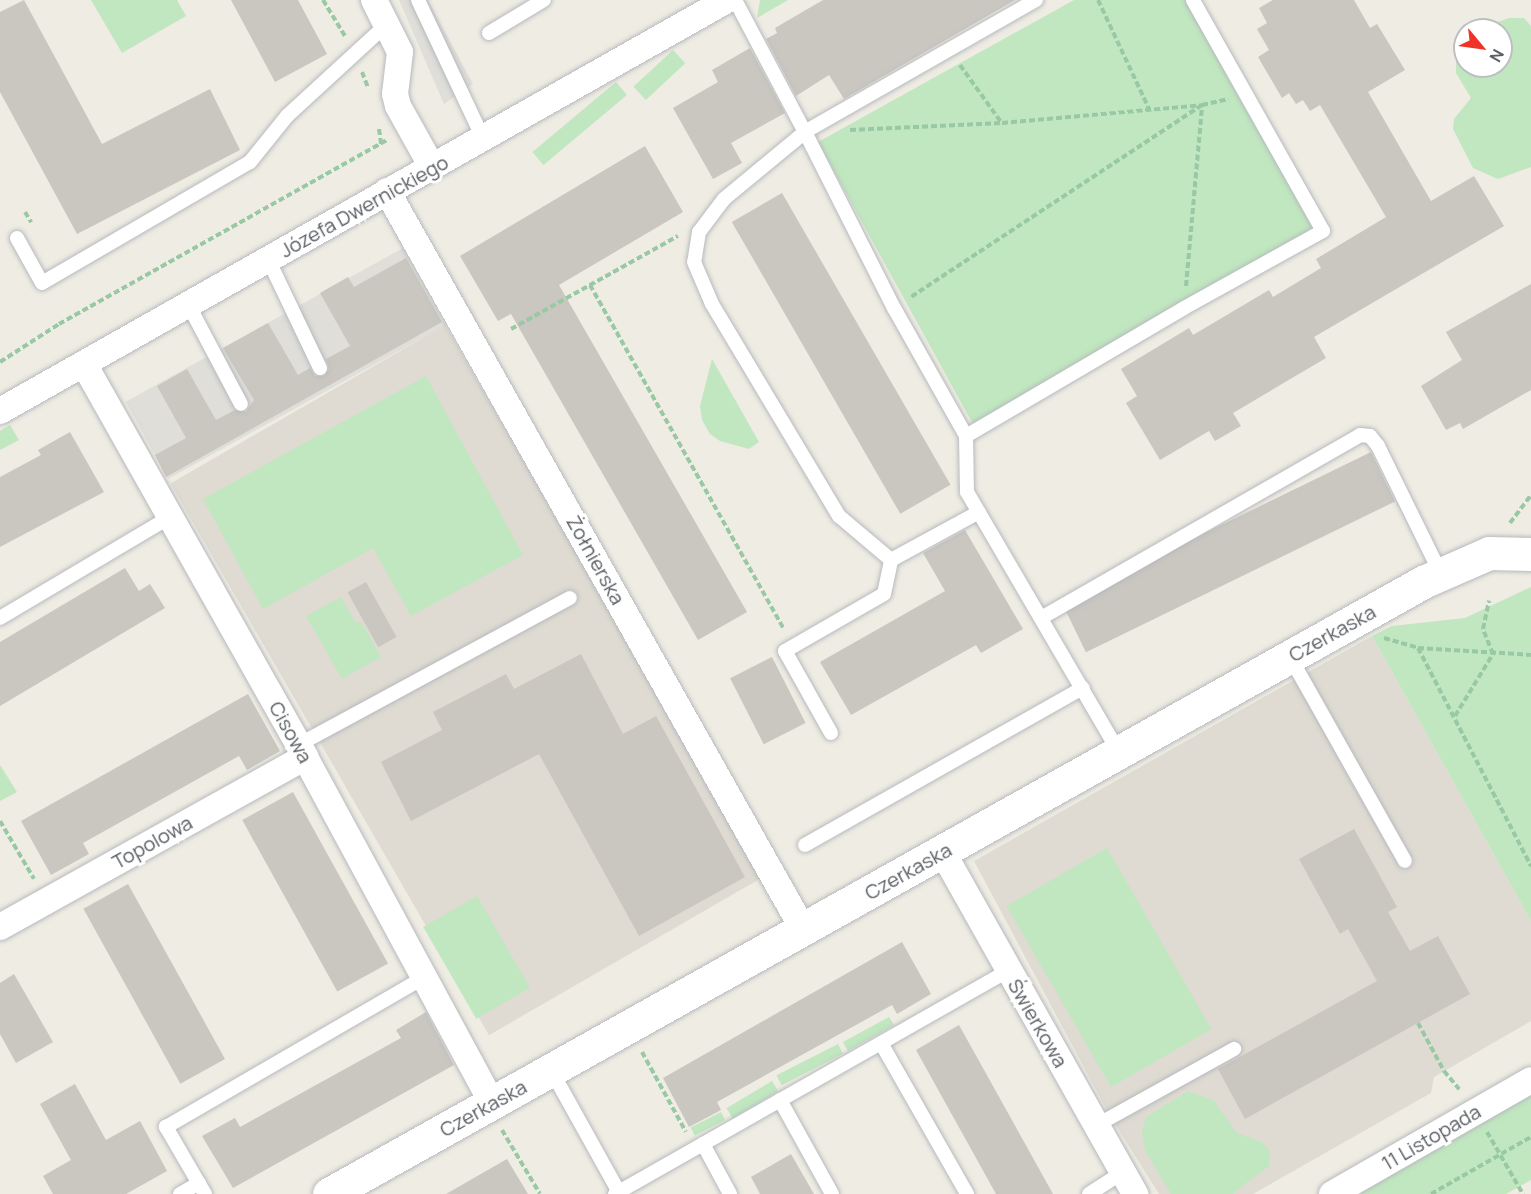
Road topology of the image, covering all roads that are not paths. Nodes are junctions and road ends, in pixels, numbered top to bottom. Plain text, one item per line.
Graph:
1 (374, 0) edge
2 (418, 0) edge
3 (544, 0) edge
4 (727, 0) edge
5 (735, 0) edge
6 (1036, 0) edge
7 (1193, 0) edge
8 (386, 25) junction
9 (489, 33) dead end
10 (805, 132) junction
11 (483, 138) junction
12 (432, 167) junction
13 (387, 192) junction
14 (17, 238) dead end
15 (268, 259) junction
16 (188, 304) junction
17 (84, 364) junction
18 (320, 368) dead end
19 (241, 405) dead end
20 (0, 411) edge
21 (966, 436) junction
22 (979, 512) junction
23 (170, 517) junction
24 (1514, 546) edge
25 (891, 560) junction
26 (1441, 574) junction
27 (570, 598) dead end
28 (0, 618) edge
29 (1041, 618) junction
30 (1290, 657) junction
31 (1083, 688) junction
32 (831, 733) dead end
33 (302, 751) junction
34 (1119, 752) junction
35 (805, 844) dead end
36 (942, 851) junction
37 (1406, 861) dead end
38 (0, 927) edge
39 (803, 929) junction
40 (1008, 971) junction
41 (423, 978) junction
42 (881, 1043) junction
43 (1234, 1049) dead end
44 (551, 1070) junction
45 (1531, 1080) edge
46 (780, 1100) junction
47 (494, 1112) junction
48 (1096, 1125) junction
49 (699, 1146) junction
50 (1129, 1183) edge
51 (202, 1189) edge
52 (617, 1193) edge
53 (180, 1194) edge
54 (329, 1194) edge
55 (730, 1194) edge
56 (832, 1194) edge
57 (967, 1194) edge
58 (1089, 1194) edge
59 (1332, 1194) edge

1 - 8 street
2 - 11 lane
3 - 9 lane
4 - 11 street, Józefa Dwernickiego
5 - 10 lane
6 - 10 lane
7 - 21 lane
8 - 12 street
8 - 14 lane
10 - 21 lane
10 - 25 lane
11 - 12 street, Józefa Dwernickiego
12 - 13 street, Józefa Dwernickiego
13 - 15 street, Józefa Dwernickiego
13 - 39 street, Żołnierska
15 - 16 street, Józefa Dwernickiego
15 - 18 lane
16 - 17 street, Józefa Dwernickiego
16 - 19 lane
17 - 20 street, Józefa Dwernickiego
17 - 23 street, Cisowa
21 - 22 lane
22 - 25 lane
22 - 29 lane
23 - 28 lane
23 - 33 street, Cisowa
24 - 26 street, Czerkaska
25 - 32 lane
26 - 29 lane
26 - 30 street, Czerkaska
27 - 33 lane
29 - 31 lane
30 - 34 street, Czerkaska
30 - 37 lane
31 - 34 lane
31 - 35 lane
33 - 38 street, Topolowa
33 - 41 street, Cisowa
34 - 36 street, Czerkaska
36 - 39 street, Czerkaska
36 - 40 street, Świerkowa
39 - 44 street, Czerkaska
40 - 42 lane
40 - 48 street, Świerkowa
41 - 47 street, Cisowa
41 - 51 lane
42 - 46 lane
42 - 57 lane
43 - 48 lane
44 - 47 street, Czerkaska
44 - 52 lane
45 - 59 street, 11 Listopada
46 - 49 lane
46 - 56 lane
47 - 54 street, Czerkaska
48 - 50 street, Świerkowa
49 - 52 lane
49 - 55 lane
50 - 58 lane
51 - 53 lane

